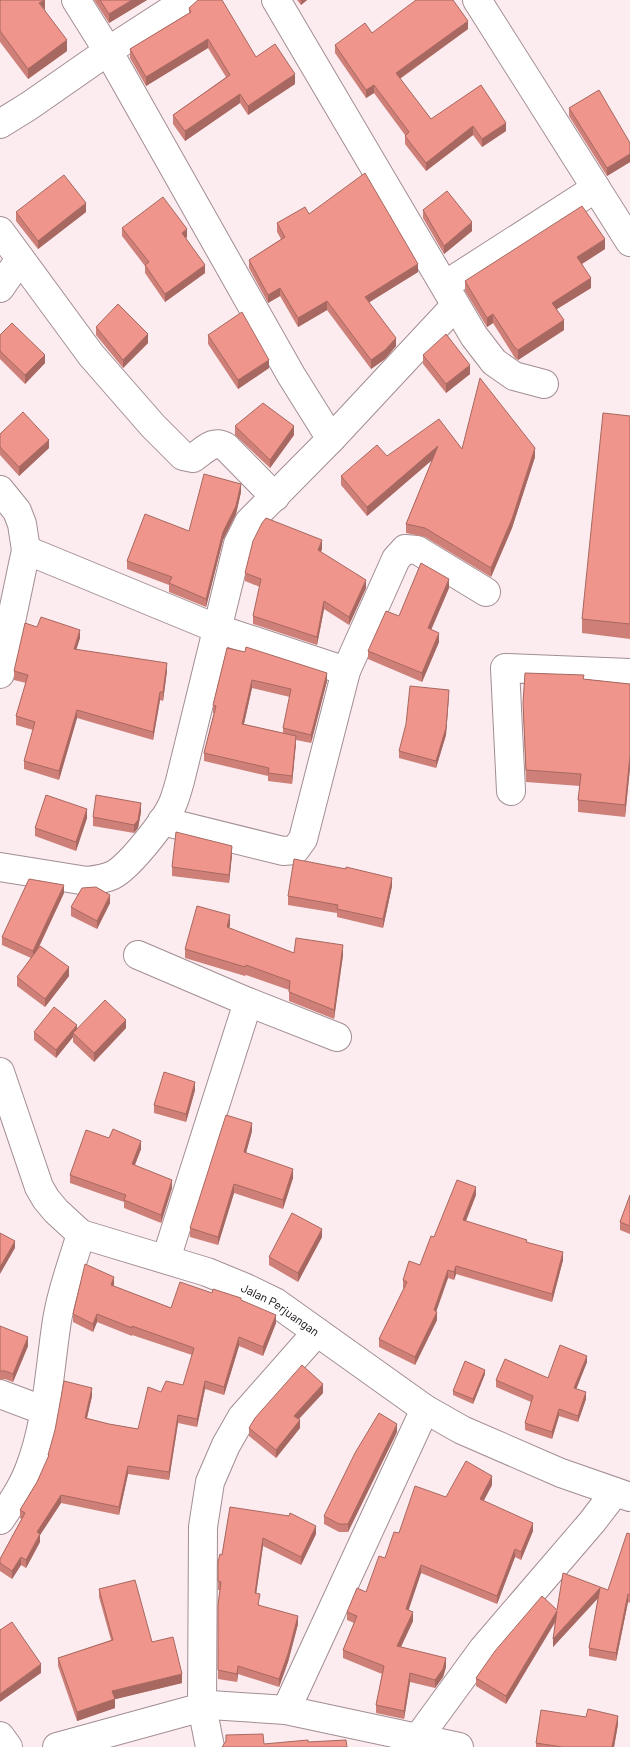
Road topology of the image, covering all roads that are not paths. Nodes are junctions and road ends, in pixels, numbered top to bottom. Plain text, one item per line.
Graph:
1 (76, 0) edge
2 (187, 0) edge
3 (276, 0) edge
4 (478, 0) edge
5 (108, 51) junction
6 (0, 124) edge
7 (596, 188) junction
8 (0, 231) edge
9 (630, 242) edge
10 (20, 259) junction
11 (0, 288) edge
12 (450, 296) junction
13 (544, 384) dead end
14 (331, 438) junction
15 (0, 490) edge
16 (274, 497) junction
17 (26, 550) junction
18 (486, 592) dead end
19 (218, 629) junction
20 (346, 671) junction
21 (630, 673) edge
22 (0, 674) edge
23 (511, 791) dead end
24 (162, 822) junction
25 (0, 867) edge
26 (138, 955) dead end
27 (248, 1002) junction
28 (337, 1037) dead end
29 (0, 1072) edge
30 (81, 1234) junction
31 (166, 1260) junction
32 (316, 1332) junction
33 (0, 1394) edge
34 (425, 1409) junction
35 (45, 1411) junction
36 (623, 1494) edge
37 (0, 1520) edge
38 (202, 1707) junction
39 (286, 1710) junction
40 (0, 1736) edge
41 (380, 1738) edge
42 (418, 1738) junction
43 (8, 1747) edge
44 (57, 1747) edge
45 (210, 1747) edge
46 (459, 1747) edge

1 - 5 street
2 - 5 street
3 - 12 street
4 - 7 street
5 - 6 street
5 - 14 street
7 - 9 street
7 - 12 street
8 - 10 street
10 - 11 street
10 - 16 street
12 - 13 street
12 - 14 street
14 - 16 street
15 - 17 street
16 - 19 street
17 - 19 street
17 - 22 street
18 - 20 street
19 - 20 street
19 - 24 street
20 - 24 street
21 - 23 street
24 - 25 street
26 - 27 street
27 - 28 street
27 - 31 street
29 - 30 street, Jalan Perjuangan
30 - 31 street, Jalan Perjuangan
30 - 35 street
31 - 32 street, Jalan Perjuangan
32 - 34 street, Jalan Perjuangan
32 - 38 street
33 - 35 street
34 - 36 street, Jalan Perjuangan
34 - 39 street
35 - 37 street
36 - 42 street
38 - 39 street
38 - 44 street
38 - 45 street
39 - 41 street
40 - 43 street
41 - 42 street
42 - 46 street

